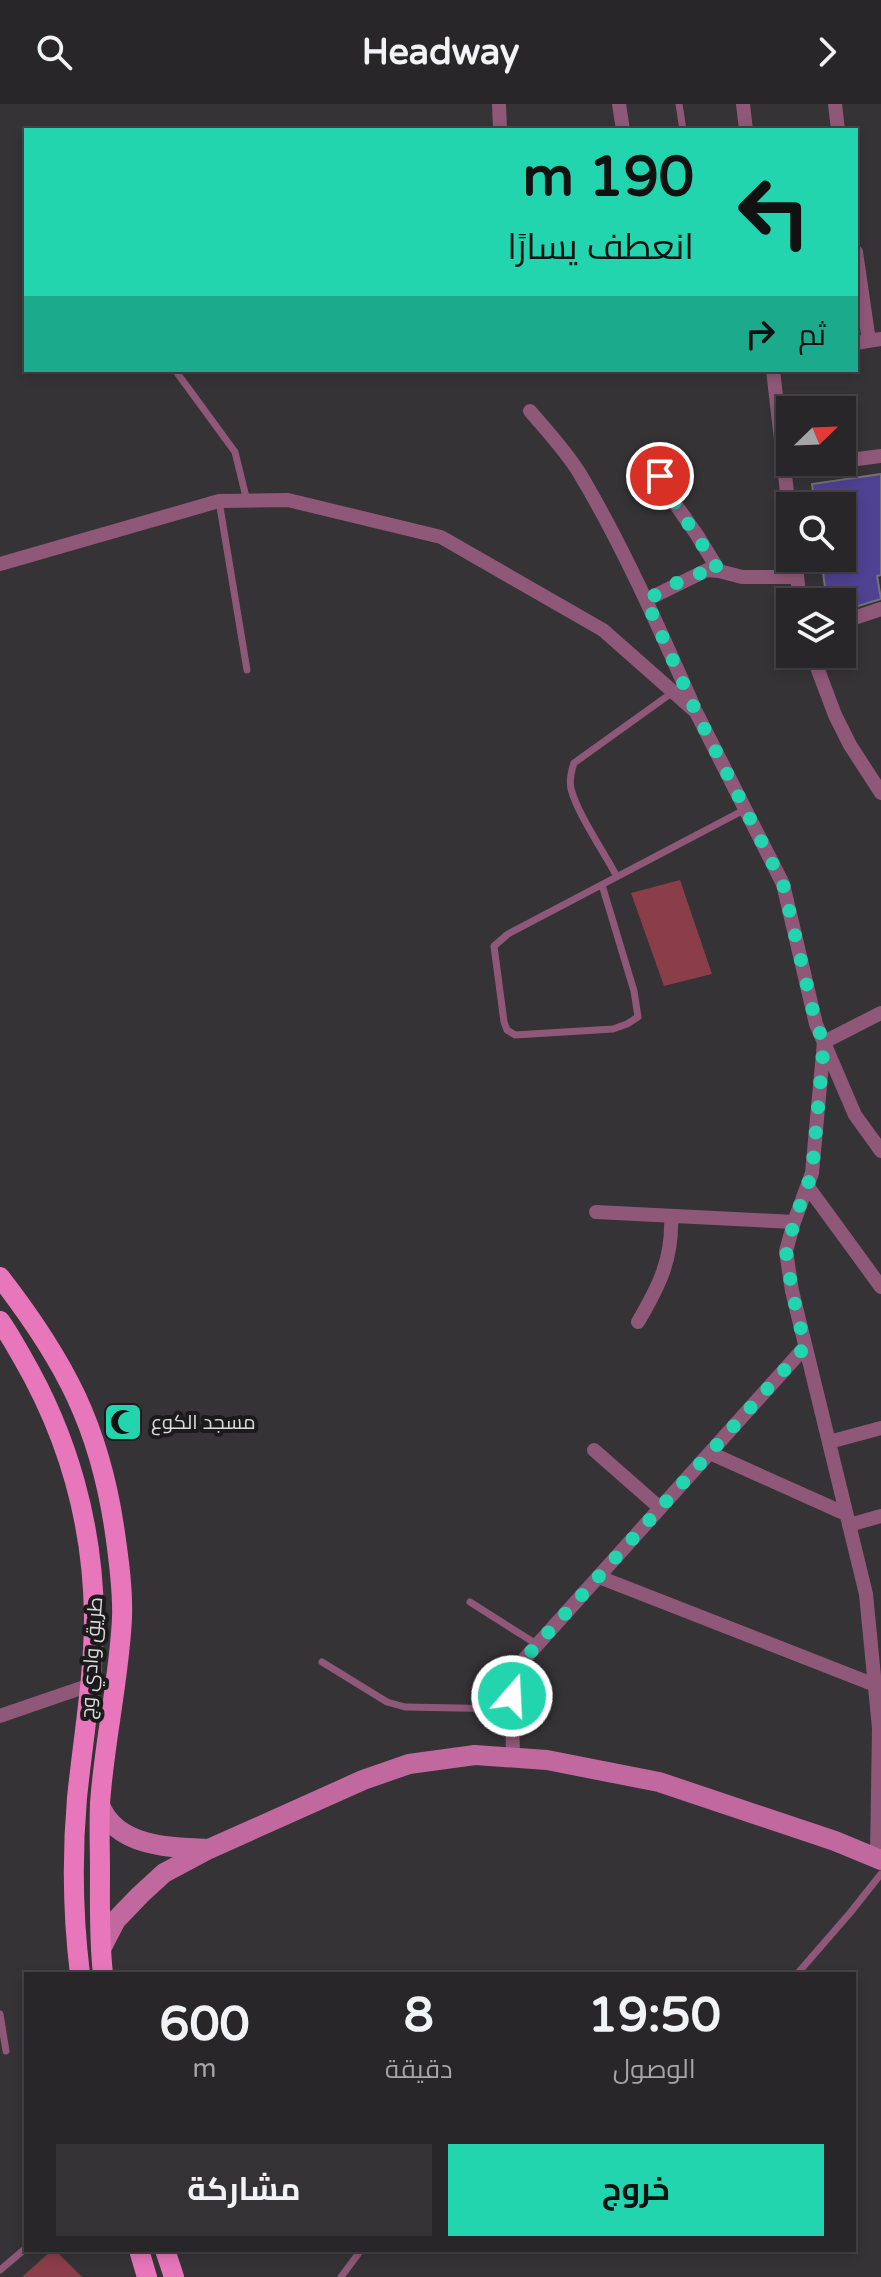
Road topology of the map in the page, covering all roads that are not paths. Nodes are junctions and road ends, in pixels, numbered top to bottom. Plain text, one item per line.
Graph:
1 (499, 104) edge
2 (619, 104) edge
3 (679, 104) edge
4 (743, 104) edge
5 (835, 104) edge
6 (500, 128) edge
7 (623, 128) edge
8 (683, 128) edge
9 (746, 128) edge
10 (838, 128) edge
11 (858, 266) edge
12 (869, 341) edge
13 (176, 372) edge
14 (773, 372) edge
15 (776, 397) edge
16 (530, 411) dead end
17 (881, 456) edge
18 (658, 457) dead end
19 (856, 460) edge
20 (219, 501) junction
21 (247, 501) junction
22 (0, 564) edge
23 (719, 571) junction
24 (796, 572) edge
25 (797, 577) junction
26 (798, 588) edge
27 (646, 600) junction
28 (881, 609) edge
29 (856, 617) edge
30 (817, 668) edge
31 (247, 670) dead end
32 (673, 692) junction
33 (696, 712) junction
34 (881, 793) edge
35 (744, 810) junction
36 (617, 877) junction
37 (602, 885) junction
38 (881, 1013) edge
39 (824, 1042) junction
40 (881, 1151) edge
41 (808, 1187) junction
42 (596, 1212) dead end
43 (671, 1216) junction
44 (794, 1222) junction
45 (0, 1277) edge
46 (881, 1287) edge
47 (0, 1321) edge
48 (638, 1322) dead end
49 (805, 1347) junction
50 (881, 1428) edge
51 (829, 1442) junction
52 (594, 1450) dead end
53 (710, 1453) junction
54 (660, 1508) junction
55 (881, 1516) edge
56 (848, 1520) junction
57 (599, 1577) junction
58 (470, 1602) dead end
59 (874, 1604) edge
60 (538, 1645) junction
61 (322, 1662) dead end
62 (90, 1685) junction
63 (875, 1685) junction
64 (512, 1709) junction
65 (0, 1716) edge
66 (513, 1757) junction
67 (100, 1805) junction
68 (209, 1849) junction
69 (880, 1864) edge
70 (101, 1949) junction
71 (80, 1972) edge
72 (103, 1972) edge
73 (799, 1972) edge
74 (0, 2014) edge
75 (6, 2051) dead end
76 (24, 2250) edge
77 (140, 2252) edge
78 (166, 2252) edge
79 (360, 2252) edge
80 (0, 2270) edge
81 (147, 2277) edge
82 (174, 2277) edge
83 (341, 2277) edge

1 - 6 street
2 - 7 street
3 - 8 lane
4 - 9 street
5 - 10 street
11 - 12 street
13 - 21 lane
14 - 15 street
16 - 27 street
17 - 19 street
18 - 23 street
20 - 21 street
20 - 22 street
20 - 31 lane
21 - 32 street
23 - 25 street
23 - 27 street
24 - 25 street
25 - 26 street
27 - 33 street
28 - 29 street
30 - 34 street
32 - 33 street
32 - 36 lane
33 - 35 street
35 - 36 lane
35 - 39 street
36 - 37 lane
37 - 37 lane
38 - 39 street
39 - 40 street
39 - 41 street
41 - 44 street
41 - 46 street
42 - 43 street
43 - 44 street
43 - 48 street
44 - 49 street
45 - 67 main road, طريق وادي وج
47 - 62 main road, طريق وادي وج
49 - 51 street
49 - 53 street
50 - 51 street
51 - 56 street
52 - 54 street
53 - 54 street
53 - 56 street
54 - 57 street
55 - 56 street
56 - 59 street
57 - 60 street
57 - 63 street
58 - 60 lane
59 - 63 street
60 - 64 street
61 - 64 lane
62 - 65 street
62 - 71 main road, طريق وادي وج
63 - 69 street
64 - 66 street
66 - 68 street
66 - 69 street
67 - 68 street
67 - 70 main road, طريق وادي وج
68 - 70 street
69 - 73 lane
70 - 72 main road, طريق وادي وج
74 - 75 lane
76 - 80 lane
77 - 81 main road
78 - 82 main road
79 - 83 lane

